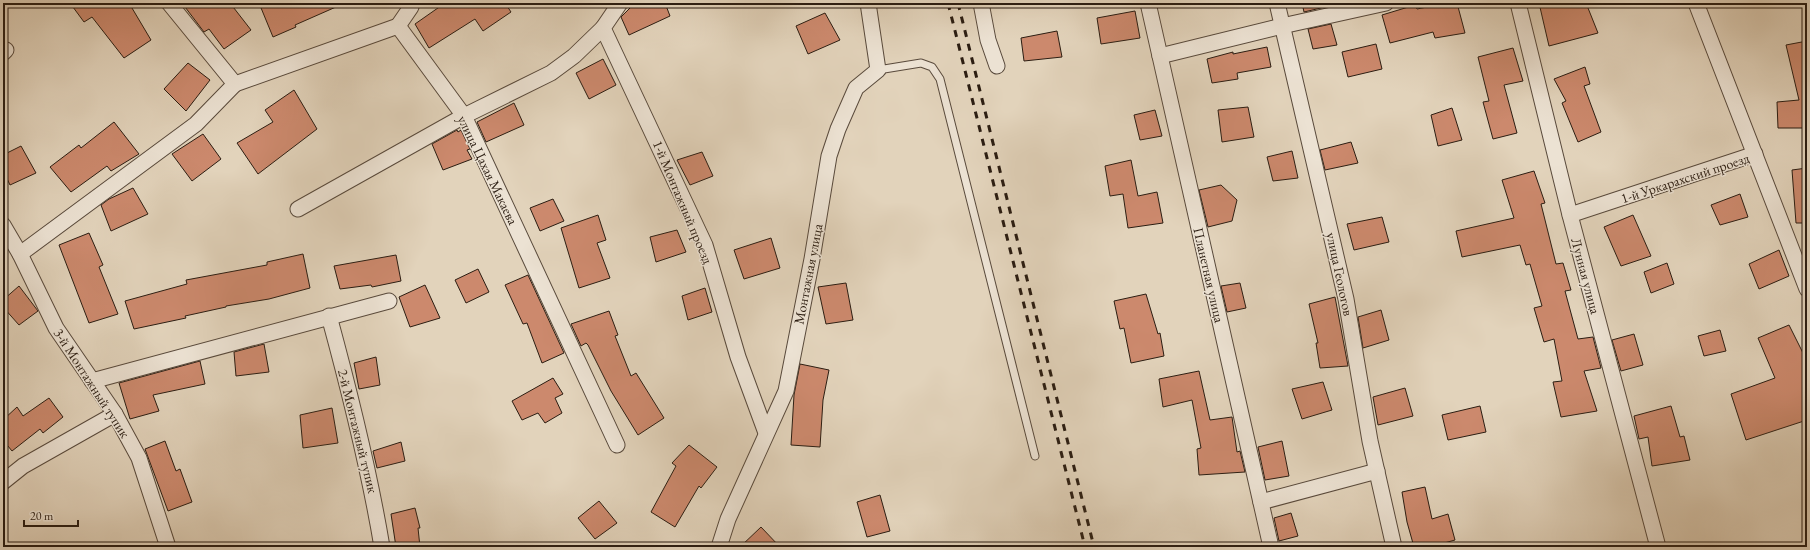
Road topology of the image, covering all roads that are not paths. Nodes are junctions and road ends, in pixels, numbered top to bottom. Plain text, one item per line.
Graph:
1 (168, 3) edge
2 (410, 3) edge
3 (620, 3) edge
4 (868, 3) edge
5 (981, 3) edge
6 (1148, 3) edge
7 (1277, 3) edge
8 (1386, 3) edge
9 (1518, 3) edge
10 (1696, 3) edge
11 (398, 26) junction
12 (1282, 26) junction
13 (603, 28) junction
14 (1160, 56) junction
15 (997, 66) dead end
16 (878, 70) junction
17 (235, 84) junction
18 (464, 116) junction
19 (1755, 154) junction
20 (298, 209) dead end
21 (1570, 215) junction
22 (3, 225) edge
23 (20, 254) junction
24 (1807, 289) edge
25 (389, 301) dead end
26 (329, 316) junction
27 (92, 381) junction
28 (115, 414) junction
29 (766, 433) junction
30 (617, 445) dead end
31 (1035, 456) dead end
32 (1377, 471) junction
33 (3, 482) edge
34 (1261, 502) junction
35 (168, 547) edge
36 (382, 547) edge
37 (719, 547) edge
38 (1271, 547) edge
39 (1394, 547) edge
40 (1658, 547) edge

1 - 17 street
2 - 11 street
3 - 13 street
4 - 16 street
5 - 15 street
6 - 14 street, Планетная улица
7 - 12 street, улица Геологов
8 - 12 street
9 - 21 street, Лунная улица
10 - 19 street
11 - 17 street
11 - 18 street, улица Цахая Макаева
12 - 14 street
12 - 32 street, улица Геологов
13 - 18 street
13 - 29 street, 1-й Монтажный проезд
14 - 34 street, Планетная улица
16 - 29 street, Монтажная улица
16 - 31 lane
17 - 23 street
18 - 20 street
18 - 30 street, улица Цахая Макаева
19 - 21 street, 1-й Уркарахский проезд
19 - 24 street, 1-й Уркарахский проезд
21 - 40 street, Лунная улица
22 - 23 street, 3-й Монтажный тупик
23 - 27 street, 3-й Монтажный тупик
25 - 26 street
26 - 27 street
26 - 36 street, 2-й Монтажный тупик
27 - 28 street, 3-й Монтажный тупик
28 - 33 street
28 - 35 street, 3-й Монтажный тупик
29 - 37 street, Монтажная улица
32 - 34 street
32 - 39 street, улица Геологов
34 - 38 street, Планетная улица

